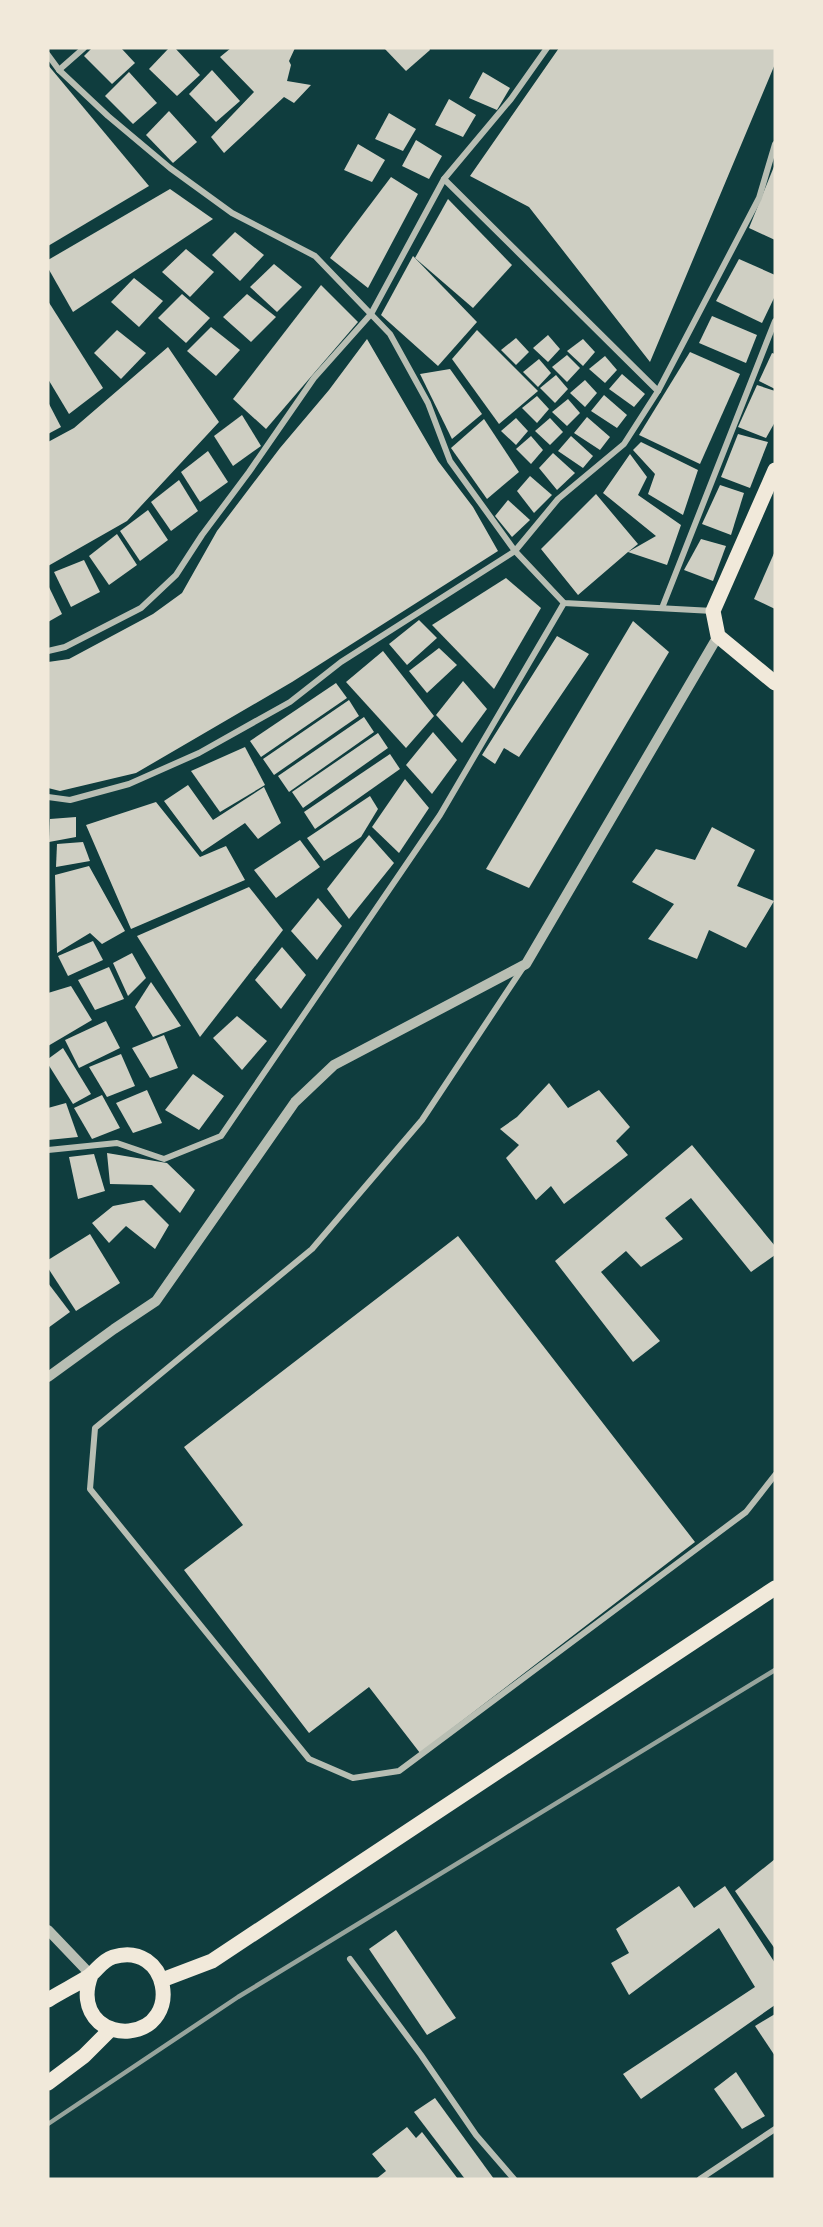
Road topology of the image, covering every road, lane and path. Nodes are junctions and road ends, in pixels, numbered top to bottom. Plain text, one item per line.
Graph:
1 (84, 48) edge
2 (547, 48) edge
3 (48, 55) edge
4 (59, 70) junction
5 (775, 144) edge
6 (444, 179) junction
7 (371, 314) junction
8 (775, 321) edge
9 (658, 391) junction
10 (775, 470) edge
11 (515, 551) junction
12 (564, 603) junction
13 (662, 608) junction
14 (713, 611) junction
15 (718, 636) junction
16 (48, 651) edge
17 (775, 683) edge
18 (48, 797) edge
19 (526, 964) junction
20 (48, 1150) edge
21 (48, 1377) edge
22 (775, 1475) edge
23 (775, 1588) edge
24 (48, 1930) edge
25 (350, 1959) dead end
26 (91, 1975) junction
27 (162, 1980) junction
28 (48, 2000) edge
29 (111, 2029) junction
30 (48, 2083) edge
31 (775, 2129) edge
32 (514, 2179) edge
33 (700, 2179) edge

1 - 4 street
2 - 6 street
3 - 4 street
4 - 7 street
5 - 9 street
6 - 7 street
6 - 9 street
7 - 11 street
7 - 16 street
8 - 13 street
9 - 11 street
10 - 14 main road
11 - 12 street
11 - 18 street
12 - 13 street
12 - 20 street
13 - 14 street
14 - 15 main road
15 - 17 main road
15 - 19 street
19 - 21 street
19 - 22 street
23 - 27 main road
24 - 26 street
25 - 32 street
26 - 27 main road
26 - 28 main road
26 - 29 main road
27 - 29 main road
29 - 30 main road
31 - 33 street

